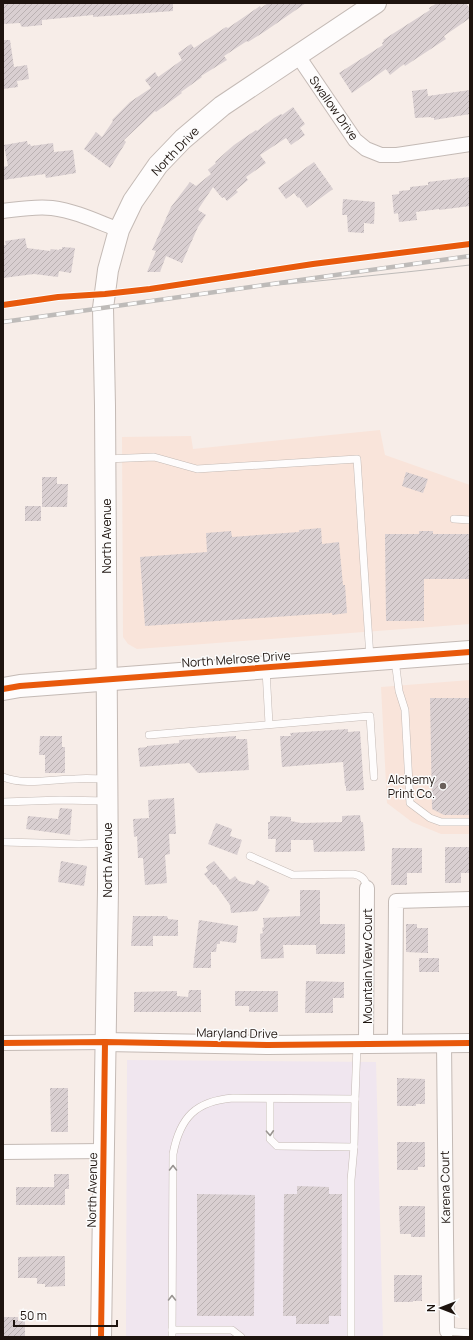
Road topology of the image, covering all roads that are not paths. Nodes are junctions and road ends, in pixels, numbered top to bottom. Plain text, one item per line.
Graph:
1 (372, 5) edge
2 (298, 56) junction
3 (470, 144) edge
4 (3, 211) edge
5 (119, 230) junction
6 (105, 406) joint
7 (106, 459) junction
8 (454, 519) dead end
9 (470, 520) edge
10 (470, 652) edge
11 (395, 658) junction
12 (370, 660) junction
13 (266, 668) junction
14 (106, 680) junction
15 (3, 689) edge
16 (269, 724) junction
17 (149, 736) dead end
18 (3, 777) edge
19 (374, 777) dead end
20 (107, 779) junction
21 (107, 801) junction
22 (3, 802) edge
23 (470, 822) edge
24 (3, 842) edge
25 (108, 842) junction
26 (250, 856) dead end
27 (367, 888) joint
28 (470, 899) edge
29 (105, 1042) junction
30 (3, 1043) edge
31 (395, 1043) junction
32 (444, 1043) junction
33 (470, 1043) edge
34 (361, 1044) junction
35 (270, 1099) junction
36 (355, 1099) junction
37 (354, 1147) junction
38 (103, 1151) junction
39 (3, 1152) edge
40 (447, 1331) joint
41 (470, 1332) edge
42 (172, 1334) edge
43 (101, 1337) edge
44 (241, 1337) edge
45 (351, 1337) edge

1 - 2 main road, North Drive
2 - 3 street, Swallow Drive
2 - 5 main road, North Drive
4 - 5 street
5 - 6 main road, North Drive
6 - 7 main road, North Avenue
7 - 12 lane
7 - 14 main road, North Avenue
8 - 9 lane
10 - 11 main road, North Melrose Drive
11 - 12 main road, North Melrose Drive
11 - 23 lane
12 - 13 main road, North Melrose Drive
13 - 14 main road, North Melrose Drive
13 - 16 lane
14 - 15 main road, North Melrose Drive
14 - 20 main road, North Avenue
16 - 17 lane
16 - 19 lane
18 - 20 lane
20 - 21 main road, North Avenue
21 - 22 lane
21 - 25 main road, North Avenue
24 - 25 lane
25 - 29 main road, North Avenue
26 - 27 lane
27 - 34 street, Mountain View Court
28 - 31 street
29 - 30 street, Maryland Drive
29 - 34 street, Maryland Drive
29 - 38 main road, North Avenue
31 - 32 street, Maryland Drive
31 - 34 street, Maryland Drive
32 - 33 street, Maryland Drive
32 - 40 street, Karena Court
34 - 36 lane
35 - 36 lane
35 -> 37 lane
42 -> 35 lane
36 - 37 lane
37 - 45 lane
38 - 39 street
38 - 43 main road, North Avenue
40 - 41 lane
42 - 44 lane

